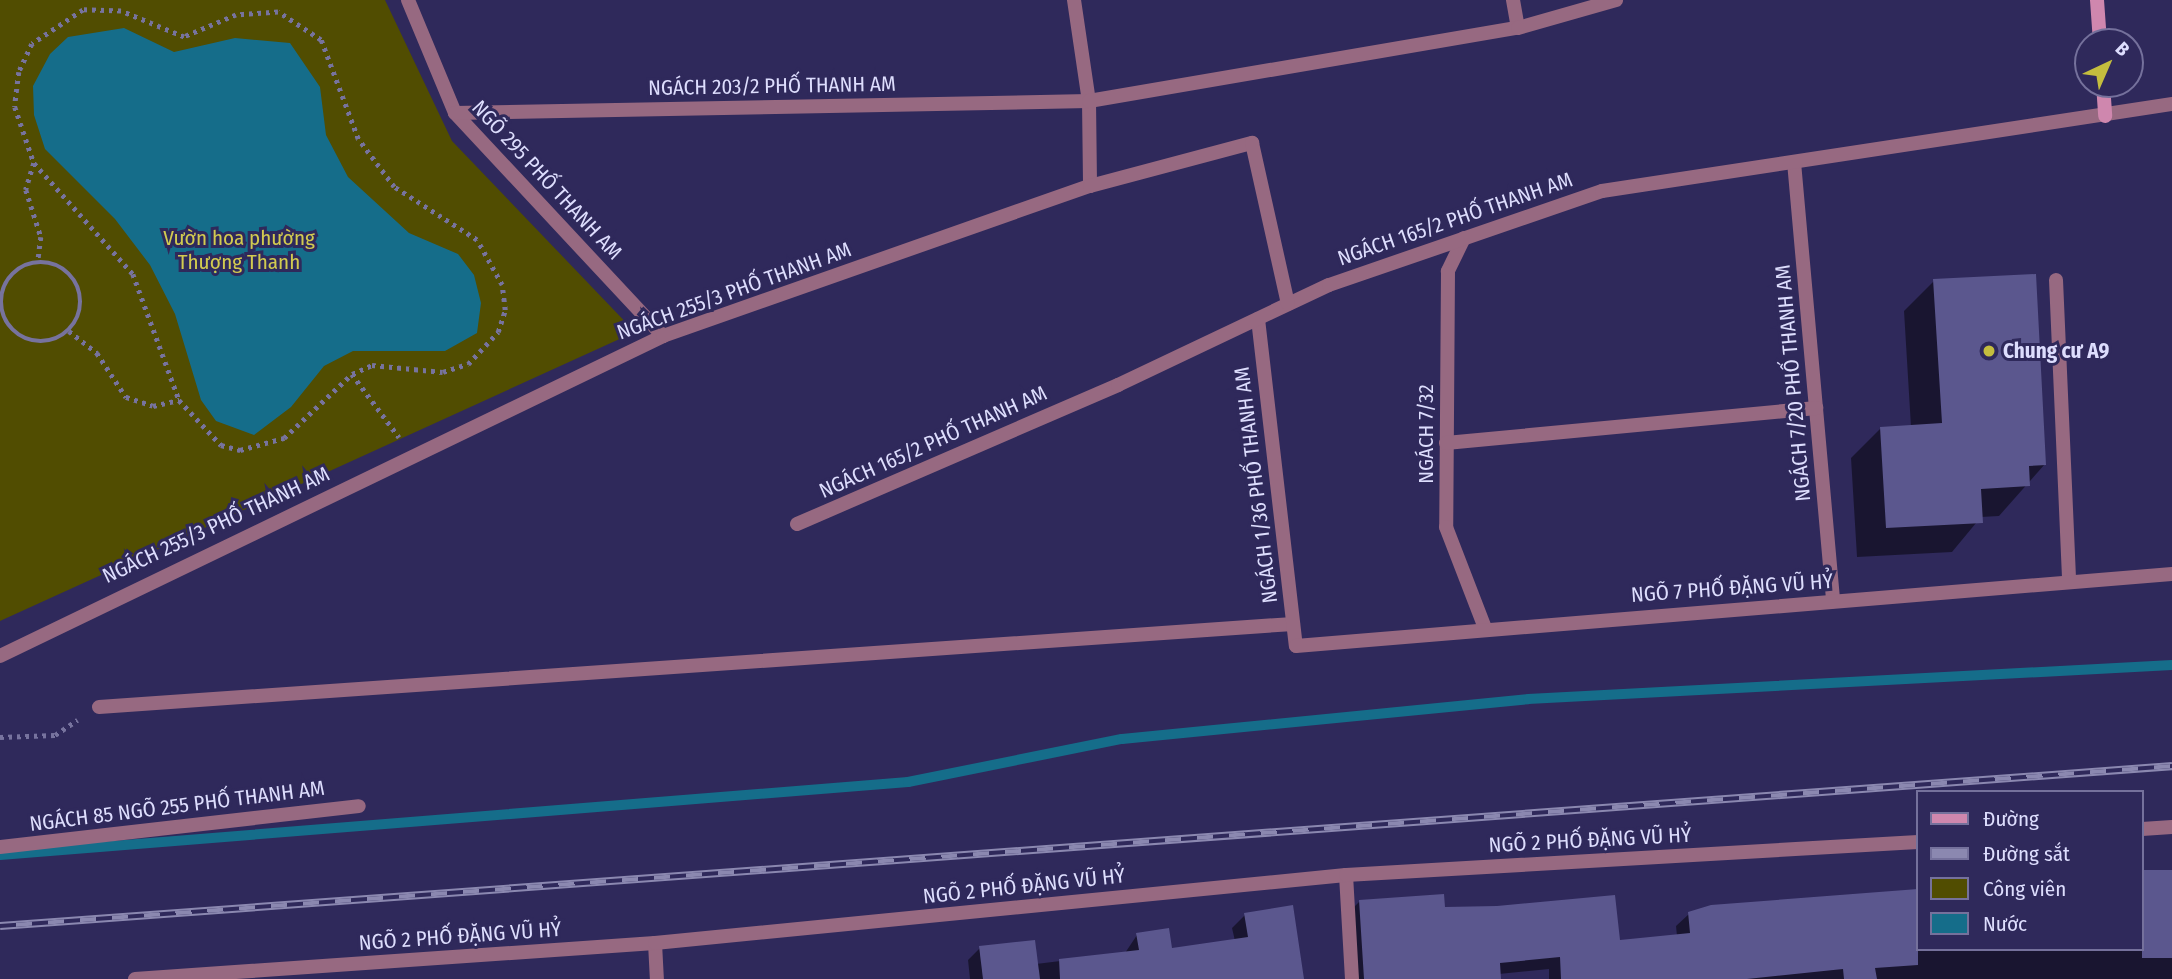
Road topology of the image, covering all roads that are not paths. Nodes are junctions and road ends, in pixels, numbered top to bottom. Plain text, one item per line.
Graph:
1 (408, 0) edge
2 (1074, 0) edge
3 (1513, 0) edge
4 (1616, 0) edge
5 (2097, 0) edge
6 (1518, 28) junction
7 (2099, 28) edge
8 (2104, 98) edge
9 (1089, 101) junction
10 (2172, 104) edge
11 (454, 114) junction
12 (2105, 116) junction
13 (1794, 162) junction
14 (1090, 186) junction
15 (1464, 238) junction
16 (2056, 280) dead end
17 (1287, 304) junction
18 (1258, 319) junction
19 (663, 336) junction
20 (1816, 408) junction
21 (1446, 443) junction
22 (797, 524) dead end
23 (2172, 574) edge
24 (2070, 582) junction
25 (1833, 601) junction
26 (1293, 624) junction
27 (1485, 628) junction
28 (1296, 646) joint
29 (0, 656) edge
30 (99, 707) road end
31 (359, 806) dead end
32 (2172, 827) edge
33 (2144, 829) edge
34 (1916, 842) edge
35 (0, 847) edge
36 (1346, 875) junction
37 (655, 943) junction
38 (135, 979) edge
39 (657, 979) edge
40 (1352, 979) edge

1 - 11 street, NGÕ 295 PHỐ THANH AM
2 - 9 street
3 - 6 street
4 - 6 street, NGÁCH 203/2 PHỐ THANH AM
5 - 7 street
6 - 9 street, NGÁCH 203/2 PHỐ THANH AM
8 - 12 street
9 - 11 street, NGÁCH 203/2 PHỐ THANH AM
9 - 14 street
10 - 12 street, NGÁCH 165/2 PHỐ THANH AM
11 - 19 street, NGÕ 295 PHỐ THANH AM
12 - 13 street, NGÁCH 165/2 PHỐ THANH AM
13 - 15 street, NGÁCH 165/2 PHỐ THANH AM
13 - 20 street, NGÁCH 7/20 PHỐ THANH AM
14 - 17 street, NGÁCH 255/3 PHỐ THANH AM
14 - 19 street, NGÁCH 255/3 PHỐ THANH AM
15 - 17 street, NGÁCH 165/2 PHỐ THANH AM
15 - 21 street, NGÁCH 7/32
16 - 24 street
17 - 18 street, NGÁCH 165/2 PHỐ THANH AM
18 - 22 street, NGÁCH 165/2 PHỐ THANH AM
18 - 26 street, NGÁCH 1/36 PHỐ THANH AM
19 - 29 street, NGÁCH 255/3 PHỐ THANH AM
20 - 21 street
20 - 25 street, NGÁCH 7/20 PHỐ THANH AM
21 - 27 street, NGÁCH 7/32
23 - 24 street, NGÕ 7 PHỐ ĐẶNG VŨ HỶ
24 - 25 street, NGÕ 7 PHỐ ĐẶNG VŨ HỶ
25 - 27 street, NGÕ 7 PHỐ ĐẶNG VŨ HỶ
26 - 28 street, NGÁCH 1/36 PHỐ THANH AM
26 - 30 street
27 - 28 street, NGÕ 7 PHỐ ĐẶNG VŨ HỶ
31 - 35 street, NGÁCH 85 NGÕ 255 PHỐ THANH AM
32 - 33 street
34 - 36 street, NGÕ 2 PHỐ ĐẶNG VŨ HỶ
36 - 37 street, NGÕ 2 PHỐ ĐẶNG VŨ HỶ
36 - 40 street
37 - 38 street, NGÕ 2 PHỐ ĐẶNG VŨ HỶ
37 - 39 street

